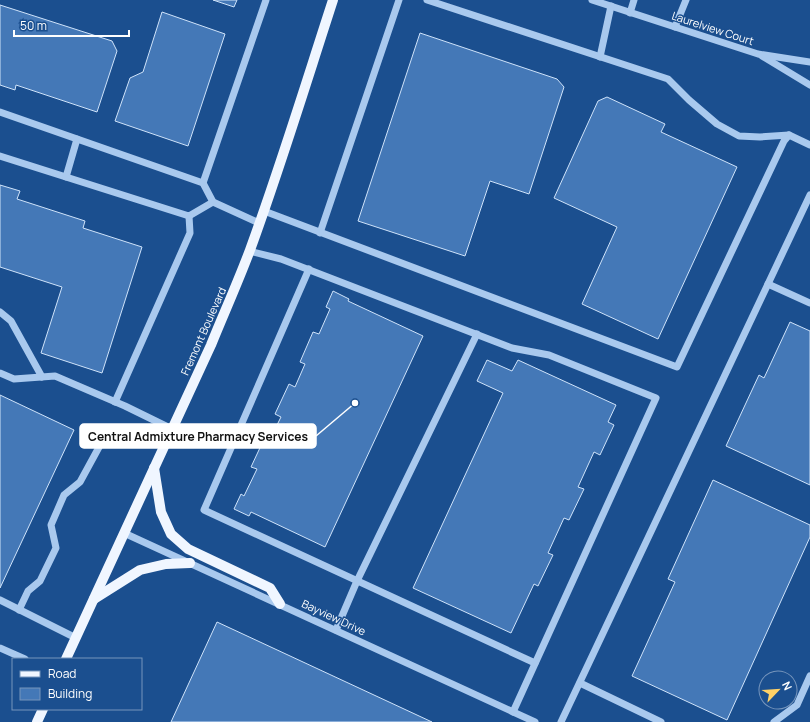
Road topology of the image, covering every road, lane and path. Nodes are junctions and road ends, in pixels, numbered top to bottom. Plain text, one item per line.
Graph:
1 (266, 0) edge
2 (333, 0) edge
3 (399, 0) edge
4 (427, 0) edge
5 (592, 0) edge
6 (634, 0) edge
7 (686, 0) edge
8 (611, 6) junction
9 (630, 13) junction
10 (675, 27) junction
11 (758, 54) junction
12 (600, 56) junction
13 (810, 62) edge
14 (810, 85) edge
15 (0, 112) edge
16 (789, 135) junction
17 (77, 139) junction
18 (810, 145) edge
19 (0, 156) edge
20 (66, 177) junction
21 (203, 183) junction
22 (810, 195) edge
23 (213, 202) junction
24 (264, 211) junction
25 (189, 216) junction
26 (259, 223) junction
27 (320, 233) junction
28 (249, 251) junction
29 (309, 270) junction
30 (768, 284) junction
31 (810, 303) edge
32 (0, 312) edge
33 (476, 334) junction
34 (0, 373) edge
35 (42, 377) junction
36 (115, 402) junction
37 (172, 429) junction
38 (104, 438) dead end
39 (154, 468) junction
40 (124, 533) junction
41 (190, 563) junction
42 (357, 581) junction
43 (94, 599) junction
44 (0, 600) edge
45 (280, 604) junction
46 (19, 610) junction
47 (336, 630) junction
48 (76, 638) junction
49 (0, 648) edge
50 (23, 658) edge
51 (66, 658) edge
52 (535, 663) junction
53 (810, 676) edge
54 (580, 683) junction
55 (43, 710) edge
56 (513, 712) junction
57 (37, 722) edge
58 (535, 722) edge
59 (561, 722) edge
60 (660, 722) edge
61 (774, 722) edge

1 - 21 street
2 - 24 main road, Fremont Boulevard
3 - 27 street
4 - 12 street
5 - 8 street, Laurelview Court
6 - 9 street
7 - 10 street
8 - 9 street, Laurelview Court
8 - 12 street
9 - 10 street, Laurelview Court
10 - 11 street, Laurelview Court
11 - 13 street
11 - 14 street
12 - 16 street
15 - 17 street
16 - 18 street
16 - 27 street
17 - 20 street
17 - 21 street
19 - 20 street
20 - 25 street
21 - 23 street
22 - 30 street
23 - 25 street
23 - 26 street
24 - 26 main road, Fremont Boulevard
24 - 27 street
25 - 36 street
26 - 28 main road, Fremont Boulevard
28 - 29 street
28 - 37 main road, Fremont Boulevard
29 - 33 street
29 - 42 street
30 - 31 street
30 - 54 street
32 - 35 street
33 - 42 street
33 - 52 street
34 - 35 street
35 - 36 street
36 - 37 street
37 - 39 main road, Fremont Boulevard
38 - 46 street
39 - 40 main road, Fremont Boulevard
39 - 45 main road
40 - 41 street, Bayview Drive
40 - 43 main road, Fremont Boulevard
41 - 43 main road
41 - 45 street, Bayview Drive
42 - 47 street
42 - 52 street
43 - 48 main road, Fremont Boulevard
44 - 46 street
45 - 47 street, Bayview Drive
46 - 48 street
47 - 56 street, Bayview Drive
48 - 51 main road, Fremont Boulevard
49 - 50 street
52 - 56 street
53 - 61 street
54 - 59 street
54 - 60 street
55 - 57 main road
56 - 58 street, Bayview Drive

